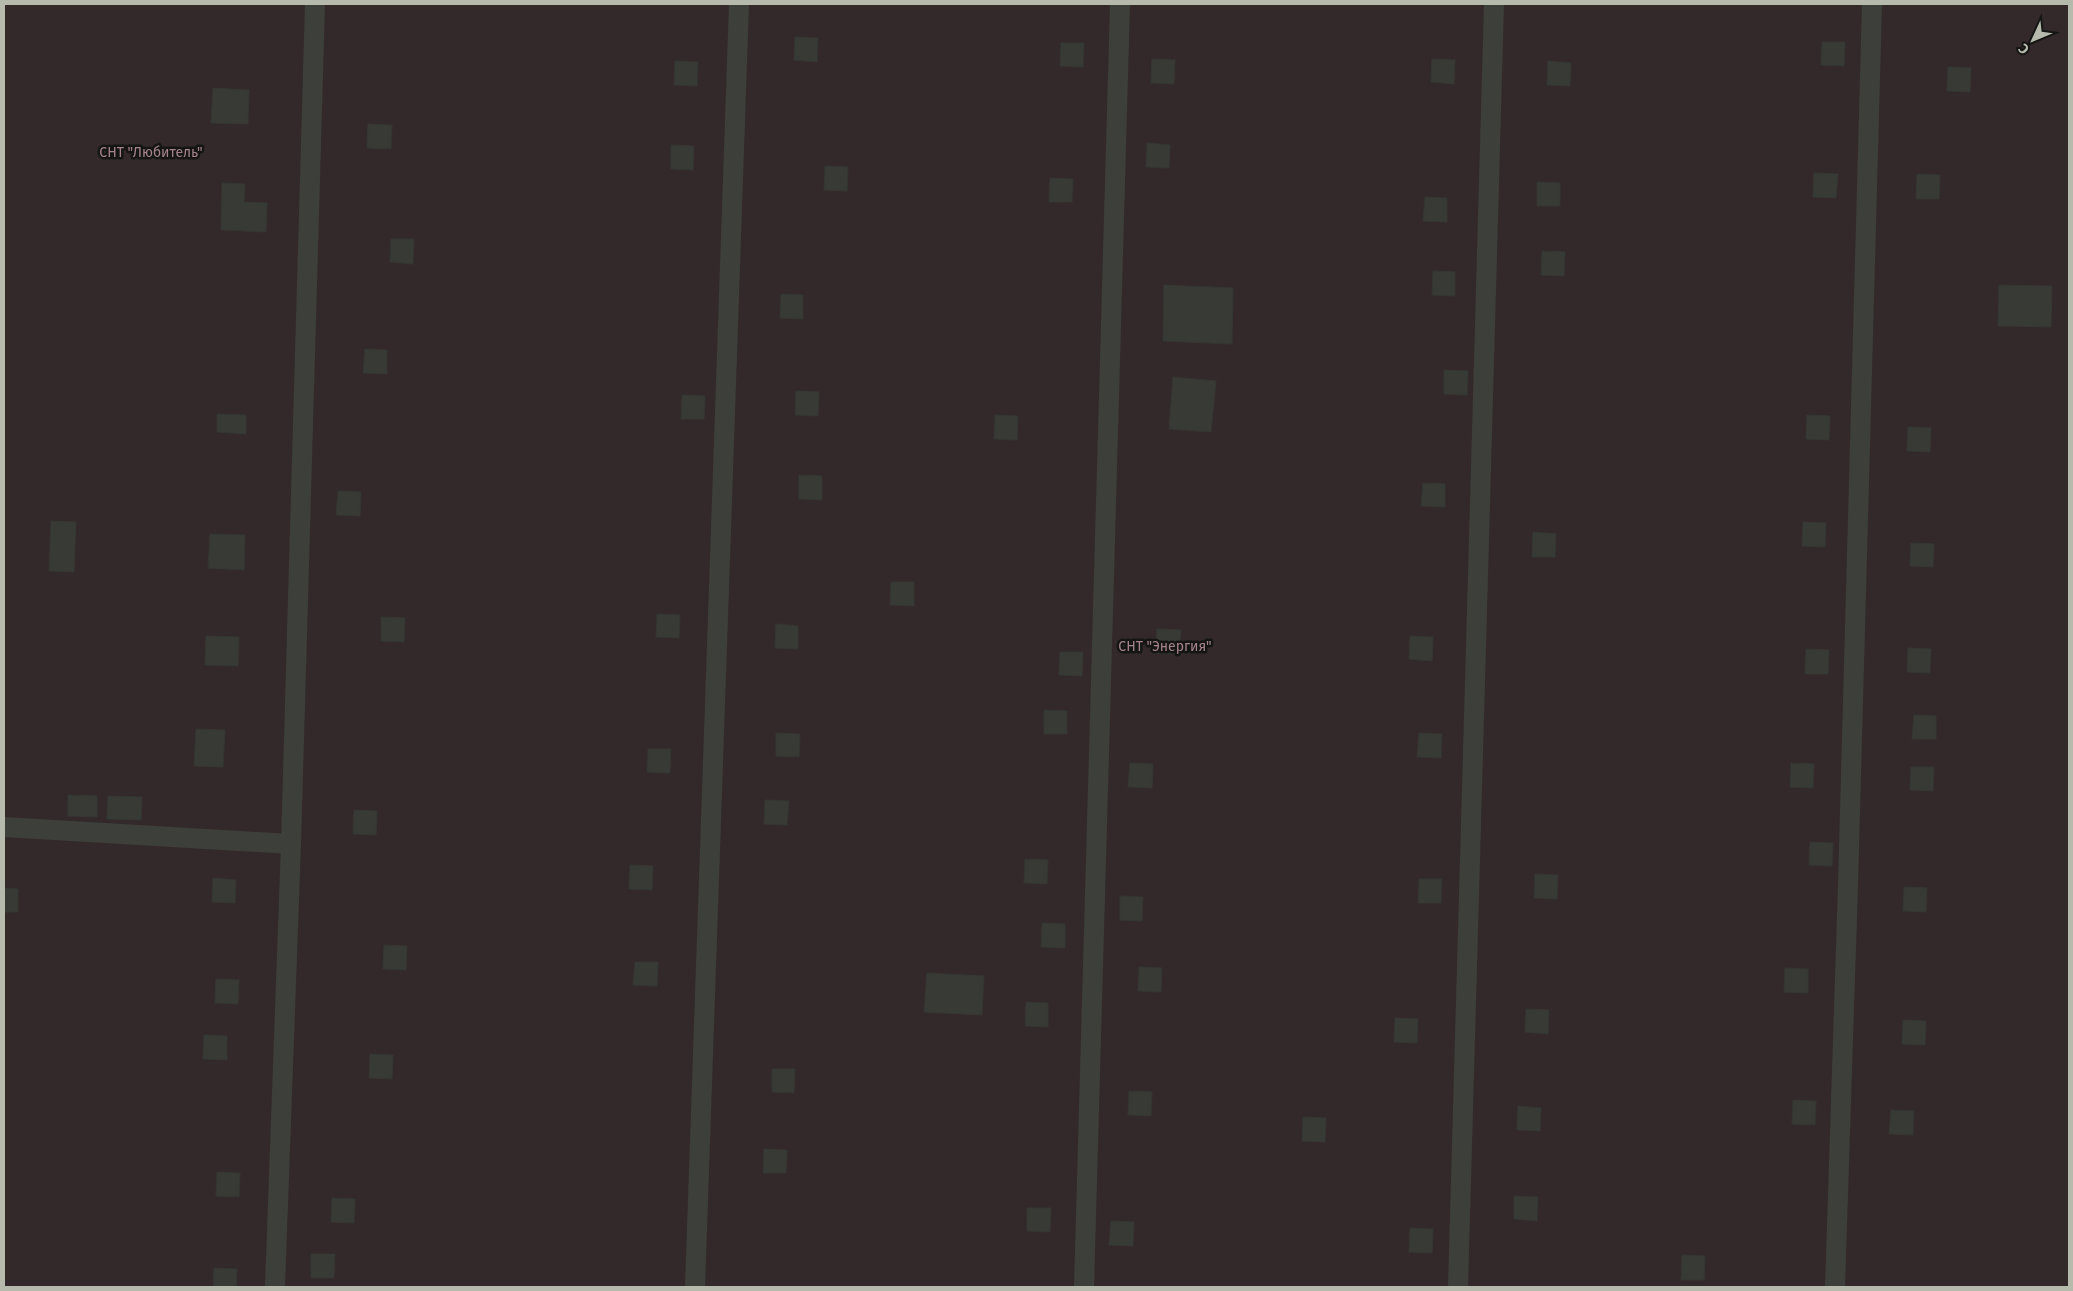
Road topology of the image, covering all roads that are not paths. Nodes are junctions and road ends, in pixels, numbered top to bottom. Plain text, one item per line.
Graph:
1 (315, 4) edge
2 (739, 4) edge
3 (1120, 4) edge
4 (1494, 4) edge
5 (1872, 4) edge
6 (4, 827) edge
7 (291, 844) junction
8 (275, 1287) edge
9 (695, 1287) edge
10 (1084, 1287) edge
11 (1458, 1287) edge
12 (1835, 1287) edge

1 - 7 lane
2 - 9 lane
3 - 10 lane
4 - 11 lane
5 - 12 lane
6 - 7 lane
7 - 8 lane

